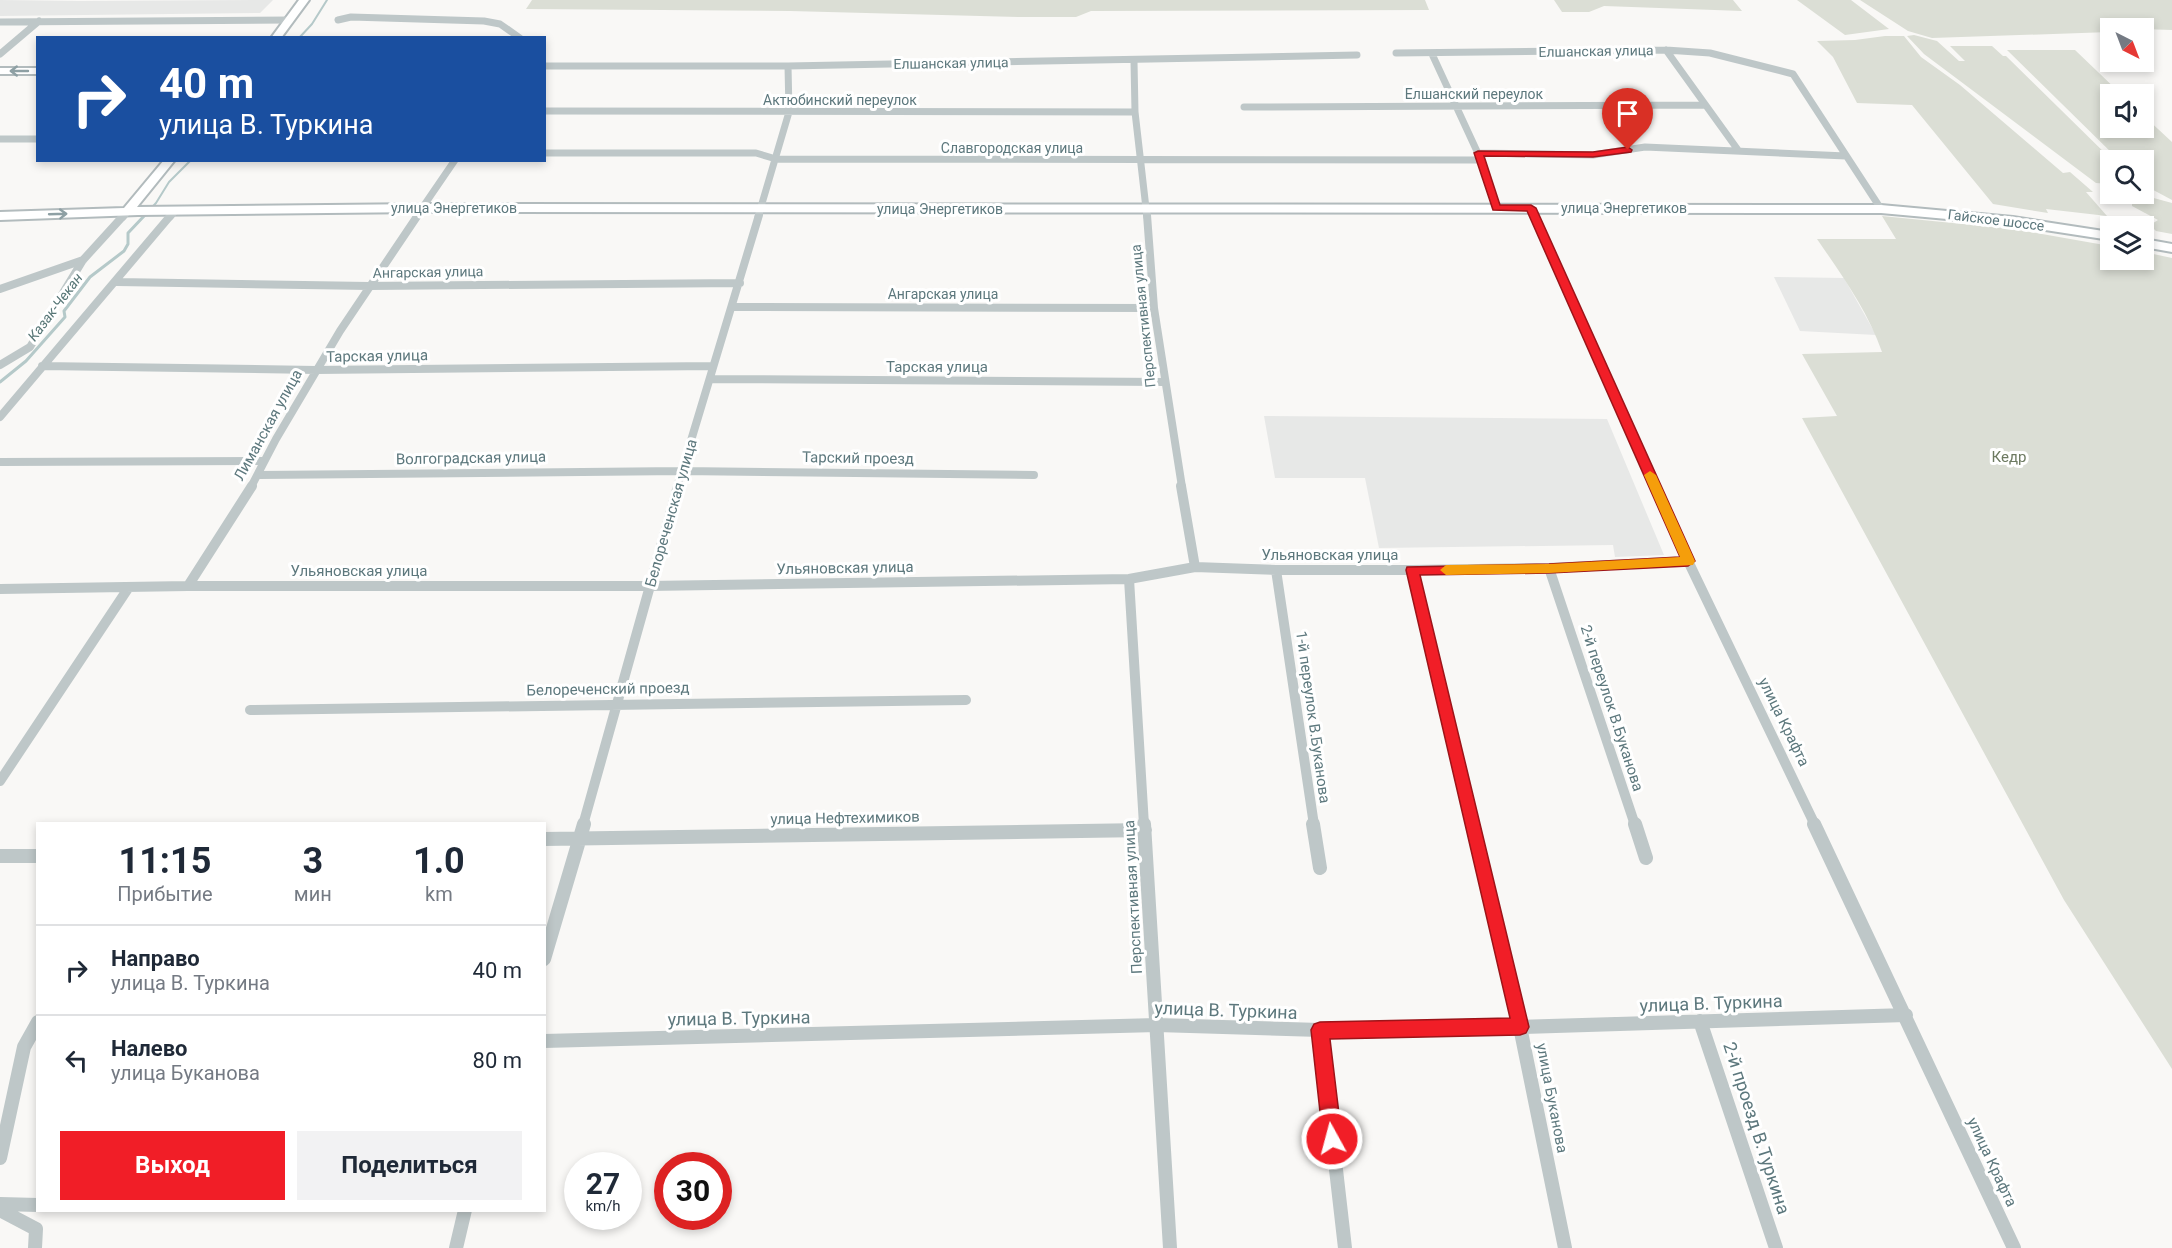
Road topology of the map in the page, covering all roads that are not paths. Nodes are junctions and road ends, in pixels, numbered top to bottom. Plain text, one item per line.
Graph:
1 (304, 0) edge
2 (290, 20) junction
3 (339, 20) dead end
4 (39, 21) junction
5 (0, 22) edge
6 (278, 36) edge
7 (517, 36) edge
8 (1666, 50) junction
9 (1396, 53) dead end
10 (0, 54) edge
11 (1432, 54) junction
12 (1357, 55) dead end
13 (1134, 61) junction
14 (546, 66) edge
15 (789, 66) junction
16 (0, 71) edge
17 (36, 71) edge
18 (1705, 105) junction
19 (1455, 106) junction
20 (1244, 107) dead end
21 (546, 111) edge
22 (789, 112) junction
23 (1136, 112) junction
24 (0, 139) edge
25 (36, 139) edge
26 (1738, 150) junction
27 (546, 153) edge
28 (1846, 156) junction
29 (1480, 157) junction
30 (776, 159) junction
31 (1140, 161) junction
32 (169, 162) edge
33 (454, 162) edge
34 (425, 208) junction
35 (761, 208) junction
36 (1496, 208) junction
37 (1531, 208) junction
38 (1881, 209) junction
39 (1148, 210) junction
40 (132, 211) junction
41 (170, 211) junction
42 (0, 216) edge
43 (2100, 234) edge
44 (2154, 245) edge
45 (2172, 248) edge
46 (83, 260) junction
47 (117, 282) junction
48 (740, 283) junction
49 (369, 286) junction
50 (0, 289) edge
51 (732, 307) junction
52 (1154, 308) junction
53 (0, 365) edge
54 (42, 366) junction
55 (713, 366) junction
56 (316, 370) junction
57 (710, 379) junction
58 (1164, 382) junction
59 (0, 417) edge
60 (264, 461) junction
61 (0, 462) edge
62 (682, 471) junction
63 (259, 475) junction
64 (1034, 475) dead end
65 (1688, 561) junction
66 (1195, 567) junction
67 (1549, 568) junction
68 (1276, 570) junction
69 (1412, 570) junction
70 (1129, 579) junction
71 (188, 586) junction
72 (649, 586) junction
73 (129, 587) junction
74 (0, 589) edge
75 (966, 700) dead end
76 (615, 704) junction
77 (250, 710) dead end
78 (0, 781) edge
79 (1145, 830) junction
80 (546, 839) edge
81 (581, 839) junction
82 (0, 856) edge
83 (36, 856) edge
84 (1646, 858) dead end
85 (1320, 868) dead end
86 (546, 953) edge
87 (1906, 1015) junction
88 (1700, 1021) junction
89 (1157, 1025) junction
90 (36, 1026) edge
91 (1520, 1027) junction
92 (1320, 1030) junction
93 (546, 1041) edge
94 (0, 1158) edge
95 (0, 1204) edge
96 (36, 1205) edge
97 (0, 1210) edge
98 (465, 1212) edge
99 (36, 1248) edge
100 (456, 1248) edge
101 (1170, 1248) edge
102 (1345, 1248) edge
103 (1565, 1248) edge
104 (1776, 1248) edge
105 (2014, 1248) edge

1 - 2 main road
2 - 4 street
2 - 6 main road
3 - 7 street
4 - 5 street
4 - 10 street
8 - 11 street, Елшанская улица
8 - 18 street
8 - 28 street, Елшанская улица
9 - 11 street, Елшанская улица
11 - 19 street
12 - 13 street, Елшанская улица
13 - 15 street, Елшанская улица
13 - 23 street, Перспективная улица
14 - 15 street, Елшанская улица
15 - 22 street, Белореченская улица
17 -> 16 main road
18 - 19 street, Елшанский переулок
18 - 26 street
19 - 20 street, Елшанский переулок
19 - 29 street
21 - 22 street, Актюбинский переулок
22 - 23 street, Актюбинский переулок
22 - 30 street, Белореченская улица
23 - 31 street, Перспективная улица
24 - 25 street
26 - 28 street, Славгородская улица
26 - 29 street, Славгородская улица
27 - 30 street, Славгородская улица
28 - 38 street
29 - 31 street, Славгородская улица
29 - 36 street
30 - 31 street, Славгородская улица
30 - 35 street, Белореченская улица
31 - 39 street, Перспективная улица
32 - 40 main road
33 - 34 street, Лиманская улица
34 - 35 main road, улица Энергетиков
34 - 41 main road, улица Энергетиков
34 - 49 street, Лиманская улица
35 - 39 main road, улица Энергетиков
35 - 48 street, Белореченская улица
36 - 37 main road, улица Энергетиков
36 - 39 main road, улица Энергетиков
37 - 38 main road, улица Энергетиков
37 - 65 street, улица Крафта
38 - 43 main road, Гайское шоссе
39 - 52 street, Перспективная улица
40 - 41 main road, улица Энергетиков
42 -> 40 main road, улица Энергетиков
40 - 46 street
41 - 47 street
44 - 45 main road
46 - 50 street
46 - 53 street
47 - 49 street, Ангарская улица
47 - 54 street
48 - 49 street, Ангарская улица
48 - 51 street, Белореченская улица
49 - 56 street, Лиманская улица
51 - 52 street, Ангарская улица
51 - 55 street, Белореченская улица
52 - 58 street, Перспективная улица
54 - 56 street, Тарская улица
54 - 59 street
55 - 56 street, Тарская улица
55 - 57 street, Белореченская улица
56 - 60 street, Лиманская улица
57 - 58 street, Тарская улица
57 - 62 street, Белореченская улица
58 - 66 street, Перспективная улица
60 - 61 street
60 - 63 street, Лиманская улица
62 - 63 street, Волгоградская улица
62 - 64 street, Тарский проезд
62 - 72 street, Белореченская улица
63 - 71 street, Лиманская улица
65 - 67 street, Ульяновская улица
65 - 87 street, улица Крафта
66 - 68 street, Ульяновская улица
66 - 70 street, Ульяновская улица
67 - 69 street, Ульяновская улица
67 - 84 street, 2-й переулок В.Буканова
68 - 69 street, Ульяновская улица
68 - 85 street, 1-й переулок В.Буканова
69 - 91 street, улица Буканова
70 - 72 street, Ульяновская улица
70 - 79 street, Перспективная улица
71 - 72 street, Ульяновская улица
71 - 73 street, Ульяновская улица
72 - 76 street, Белореченская улица
73 - 74 street, Ульяновская улица
73 - 78 street
75 - 76 street, Белореченский проезд
76 - 77 street, Белореченский проезд
76 - 81 street, Белореченская улица
79 - 81 street, улица Нефтехимиков
79 - 89 street, Перспективная улица
80 - 81 street, улица Нефтехимиков
81 - 86 street, Белореченская улица
82 - 83 street
87 - 88 street, улица В. Туркина
87 - 105 street, улица Крафта
88 - 91 street, улица В. Туркина
88 - 104 street, 2-й проезд В.Туркина
89 - 92 street, улица В. Туркина
89 - 93 street, улица В. Туркина
89 - 101 street, Перспективная улица
90 - 94 street
91 - 92 street, улица В. Туркина
91 - 103 street, улица Буканова
92 - 102 street
95 - 96 street
97 - 99 street
98 - 100 street

